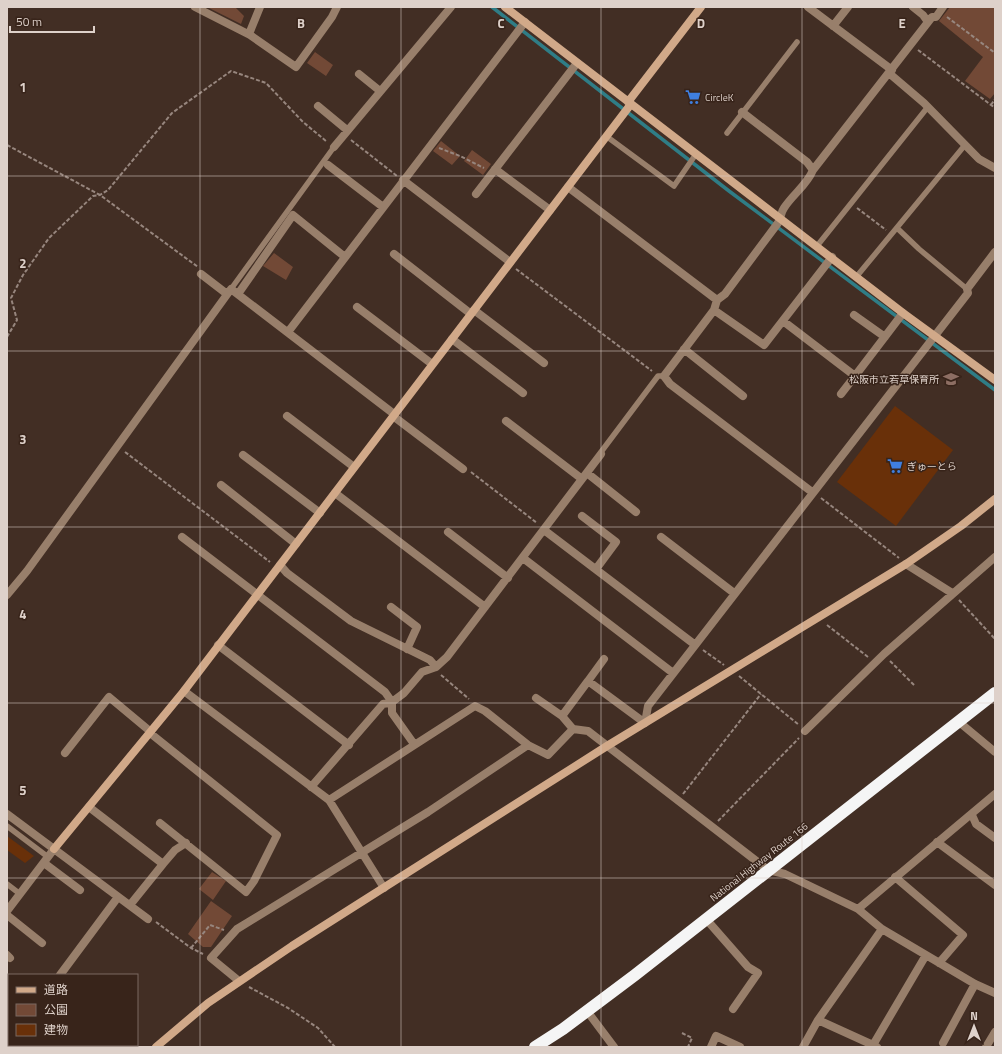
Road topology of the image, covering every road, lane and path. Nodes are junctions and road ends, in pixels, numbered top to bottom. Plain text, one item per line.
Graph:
1 (195, 7) edge
2 (260, 7) edge
3 (337, 7) edge
4 (451, 7) edge
5 (505, 7) edge
6 (701, 7) edge
7 (808, 7) edge
8 (848, 7) edge
9 (913, 7) edge
10 (941, 9) edge
11 (928, 22) junction
12 (521, 26) junction
13 (833, 26) junction
14 (249, 34) junction
15 (797, 42) dead end
16 (917, 50) dead end
17 (995, 53) edge
18 (574, 67) junction
19 (891, 72) junction
20 (359, 74) dead end
21 (380, 91) junction
22 (995, 99) edge
23 (991, 105) junction
24 (318, 106) dead end
25 (628, 107) junction
26 (927, 108) junction
27 (995, 108) edge
28 (742, 112) junction
29 (346, 132) junction
30 (727, 133) dead end
31 (606, 136) junction
32 (432, 143) junction
33 (7, 145) edge
34 (965, 145) junction
35 (334, 147) junction
36 (695, 156) junction
37 (328, 165) dead end
38 (995, 168) edge
39 (813, 170) junction
40 (493, 172) junction
41 (403, 180) junction
42 (568, 187) junction
43 (476, 194) dead end
44 (100, 195) junction
45 (850, 203) junction
46 (383, 207) junction
47 (550, 210) junction
48 (778, 223) junction
49 (897, 228) junction
50 (891, 234) junction
51 (817, 246) junction
52 (995, 252) edge
53 (394, 254) dead end
54 (345, 256) junction
55 (831, 259) junction
56 (510, 263) junction
57 (201, 274) joint
58 (857, 276) junction
59 (967, 288) junction
60 (232, 293) junction
61 (717, 300) junction
62 (357, 306) dead end
63 (714, 310) junction
64 (472, 312) junction
65 (854, 315) dead end
66 (901, 316) junction
67 (783, 321) junction
68 (288, 332) junction
69 (7, 337) edge
70 (885, 337) junction
71 (452, 339) junction
72 (933, 340) junction
73 (684, 349) junction
74 (544, 363) dead end
75 (432, 364) junction
76 (661, 376) junction
77 (855, 376) junction
78 (995, 380) edge
79 (523, 393) dead end
80 (841, 394) dead end
81 (743, 396) dead end
82 (394, 415) junction
83 (287, 416) dead end
84 (506, 421) dead end
85 (118, 447) junction
86 (601, 454) joint
87 (243, 455) dead end
88 (354, 467) junction
89 (463, 469) joint
90 (585, 476) junction
91 (221, 485) dead end
92 (812, 492) junction
93 (335, 493) junction
94 (995, 499) edge
95 (636, 512) dead end
96 (320, 513) junction
97 (582, 516) dead end
98 (544, 529) junction
99 (448, 532) dead end
100 (182, 537) dead end
101 (661, 537) dead end
102 (296, 544) junction
103 (995, 557) edge
104 (523, 558) junction
105 (906, 564) junction
106 (280, 565) junction
107 (596, 569) junction
108 (508, 578) junction
109 (734, 592) junction
110 (952, 593) junction
111 (7, 595) edge
112 (256, 595) junction
113 (391, 607) dead end
114 (485, 607) junction
115 (827, 625) dead end
116 (995, 639) edge
117 (694, 644) junction
118 (218, 645) junction
119 (407, 649) junction
120 (884, 654) junction
121 (604, 659) dead end
122 (875, 663) junction
123 (436, 667) junction
124 (733, 671) junction
125 (673, 673) junction
126 (588, 681) junction
127 (916, 686) dead end
128 (184, 691) junction
129 (995, 693) edge
130 (761, 694) junction
131 (536, 698) dead end
132 (392, 702) junction
133 (475, 706) junction
134 (562, 716) junction
135 (959, 722) junction
136 (645, 723) junction
137 (573, 729) junction
138 (805, 731) junction
139 (151, 733) junction
140 (414, 744) junction
141 (349, 745) junction
142 (528, 745) junction
143 (607, 746) junction
144 (995, 752) edge
145 (64, 753) dead end
146 (311, 787) junction
147 (995, 794) edge
148 (329, 800) junction
149 (678, 801) junction
150 (89, 808) junction
151 (7, 814) edge
152 (972, 815) junction
153 (160, 822) dead end
154 (7, 826) edge
155 (712, 827) junction
156 (995, 838) edge
157 (937, 842) junction
158 (186, 843) junction
159 (54, 849) junction
160 (362, 851) junction
161 (46, 860) junction
162 (162, 864) junction
163 (768, 870) junction
164 (895, 877) junction
165 (7, 884) edge
166 (995, 885) edge
167 (384, 888) junction
168 (80, 890) dead end
169 (20, 894) junction
170 (118, 897) junction
171 (130, 905) junction
172 (858, 909) junction
173 (7, 911) edge
174 (7, 915) edge
175 (148, 919) joint
176 (706, 919) junction
177 (882, 930) junction
178 (231, 935) junction
179 (42, 943) dead end
180 (191, 948) junction
181 (926, 955) junction
182 (211, 958) junction
183 (940, 963) junction
184 (61, 974) edge
185 (239, 981) junction
186 (975, 984) junction
187 (995, 992) edge
188 (733, 1009) dead end
189 (587, 1011) junction
190 (818, 1020) junction
191 (995, 1032) edge
192 (682, 1033) dead end
193 (943, 1043) dead end
194 (874, 1046) edge
195 (156, 1047) edge
196 (335, 1047) edge
197 (535, 1047) edge
198 (614, 1047) edge
199 (688, 1047) edge
200 (711, 1047) edge
201 (740, 1047) edge
202 (803, 1047) edge
203 (986, 1047) edge

1 - 14 street
2 - 14 street
3 - 14 street
4 - 21 street
5 - 12 street
6 - 25 street
7 - 13 street
8 - 13 street
9 - 11 street
10 - 11 street
10 - 17 path
11 - 19 street
12 - 18 street
12 - 32 street
13 - 19 street
15 - 28 lane
16 - 23 path
18 - 25 street
18 - 40 street
19 - 26 street
19 - 39 street
20 - 21 street
21 - 29 street
22 - 23 path
23 - 27 path
24 - 29 street
25 - 31 street
25 - 36 street
26 - 34 street
26 - 45 lane
28 - 30 lane
28 - 39 street
29 - 35 street
29 - 41 path
31 - 36 lane
31 - 42 street
32 - 40 path
32 - 41 street
33 - 44 path
34 - 38 street
34 - 49 lane
35 - 44 path
35 - 60 lane
36 - 48 street
37 - 46 street
39 - 48 street
40 - 43 street
40 - 47 street
41 - 46 street
41 - 56 street
42 - 47 street
42 - 61 street
44 - 57 path
44 - 69 path
45 - 50 path
45 - 51 lane
46 - 54 street
47 - 56 street
48 - 51 street
48 - 61 street
49 - 50 lane
49 - 59 lane
50 - 58 lane
51 - 55 street
52 - 59 street
53 - 64 street
54 - 60 street
54 - 68 street
55 - 58 street
55 - 67 street
56 - 64 street
56 - 76 path
57 - 60 street
58 - 66 street
59 - 72 street
60 - 68 street
60 - 85 street
61 - 63 street
62 - 75 street
63 - 67 street
63 - 73 street
64 - 71 street
64 - 74 street
65 - 70 street
66 - 70 street
66 - 72 street
67 - 77 street
68 - 82 street
70 - 77 street
71 - 75 street
71 - 79 street
72 - 78 street
72 - 92 street
73 - 76 street
73 - 81 street
75 - 82 street
76 - 86 lane
76 - 92 street
77 - 80 street
82 - 88 street
82 - 89 street
83 - 88 street
84 - 90 street
85 - 106 path
85 - 111 street
86 - 90 street
87 - 96 street
88 - 93 street
89 - 98 path
90 - 95 street
90 - 98 street
91 - 102 street
92 - 105 path
92 - 109 street
93 - 96 street
93 - 114 street
94 - 105 street
96 - 102 street
97 - 107 street
98 - 104 street
98 - 107 street
99 - 108 street
100 - 112 street
101 - 109 street
102 - 106 street
103 - 110 street
104 - 108 street
104 - 125 street
105 - 110 street
105 - 124 street
106 - 112 street
106 - 119 street
107 - 117 street
108 - 114 street
109 - 117 street
110 - 116 path
110 - 120 street
112 - 118 street
112 - 132 street
113 - 119 street
114 - 123 street
115 - 122 path
117 - 124 path
117 - 125 street
118 - 128 street
118 - 141 street
119 - 123 street
120 - 122 street
120 - 127 path
121 - 126 street
122 - 138 street
123 - 132 street
123 - 133 path
124 - 130 path
124 - 136 street
125 - 136 street
126 - 134 street
126 - 136 street
128 - 139 street
128 - 146 street
129 - 135 highway, National Highway Route 166
130 - 138 path
130 - 149 path
131 - 134 street
132 - 140 street
132 - 141 street
133 - 140 street
133 - 142 street
134 - 137 street
135 - 144 street
135 - 163 highway, National Highway Route 166
136 - 143 street
137 - 142 street
137 - 143 street
138 - 155 path
139 - 145 street
139 - 150 street
139 - 158 street
140 - 148 street
141 - 146 street
142 - 160 street
143 - 149 street
143 - 167 street
146 - 148 street
147 - 152 street
148 - 160 street
149 - 155 street
150 - 159 street
150 - 162 street
151 - 159 street
152 - 156 street
152 - 157 street
153 - 158 street
154 - 161 lane
155 - 163 street
157 - 164 street
157 - 166 street
158 - 162 street
159 - 161 street
159 - 170 street
160 - 167 street
160 - 178 street
161 - 168 street
161 - 169 street
162 - 171 street
163 - 172 street
163 - 176 highway, National Highway Route 166
164 - 172 street
164 - 183 street
165 - 169 lane
167 - 185 street
169 - 173 street
170 - 171 street
170 - 184 street
171 - 175 street
172 - 177 street
174 - 179 street
175 - 180 path
176 - 188 street
176 - 189 highway, National Highway Route 166
177 - 181 street
177 - 190 street
178 - 180 path
178 - 182 street
180 - 182 path
181 - 183 street
181 - 194 street
182 - 185 street
183 - 186 street
185 - 195 street
185 - 196 path
186 - 187 street
186 - 193 street
189 - 197 highway, National Highway Route 166
189 - 198 street
190 - 194 street
190 - 202 street
191 - 203 street
192 - 199 path
200 - 201 street

